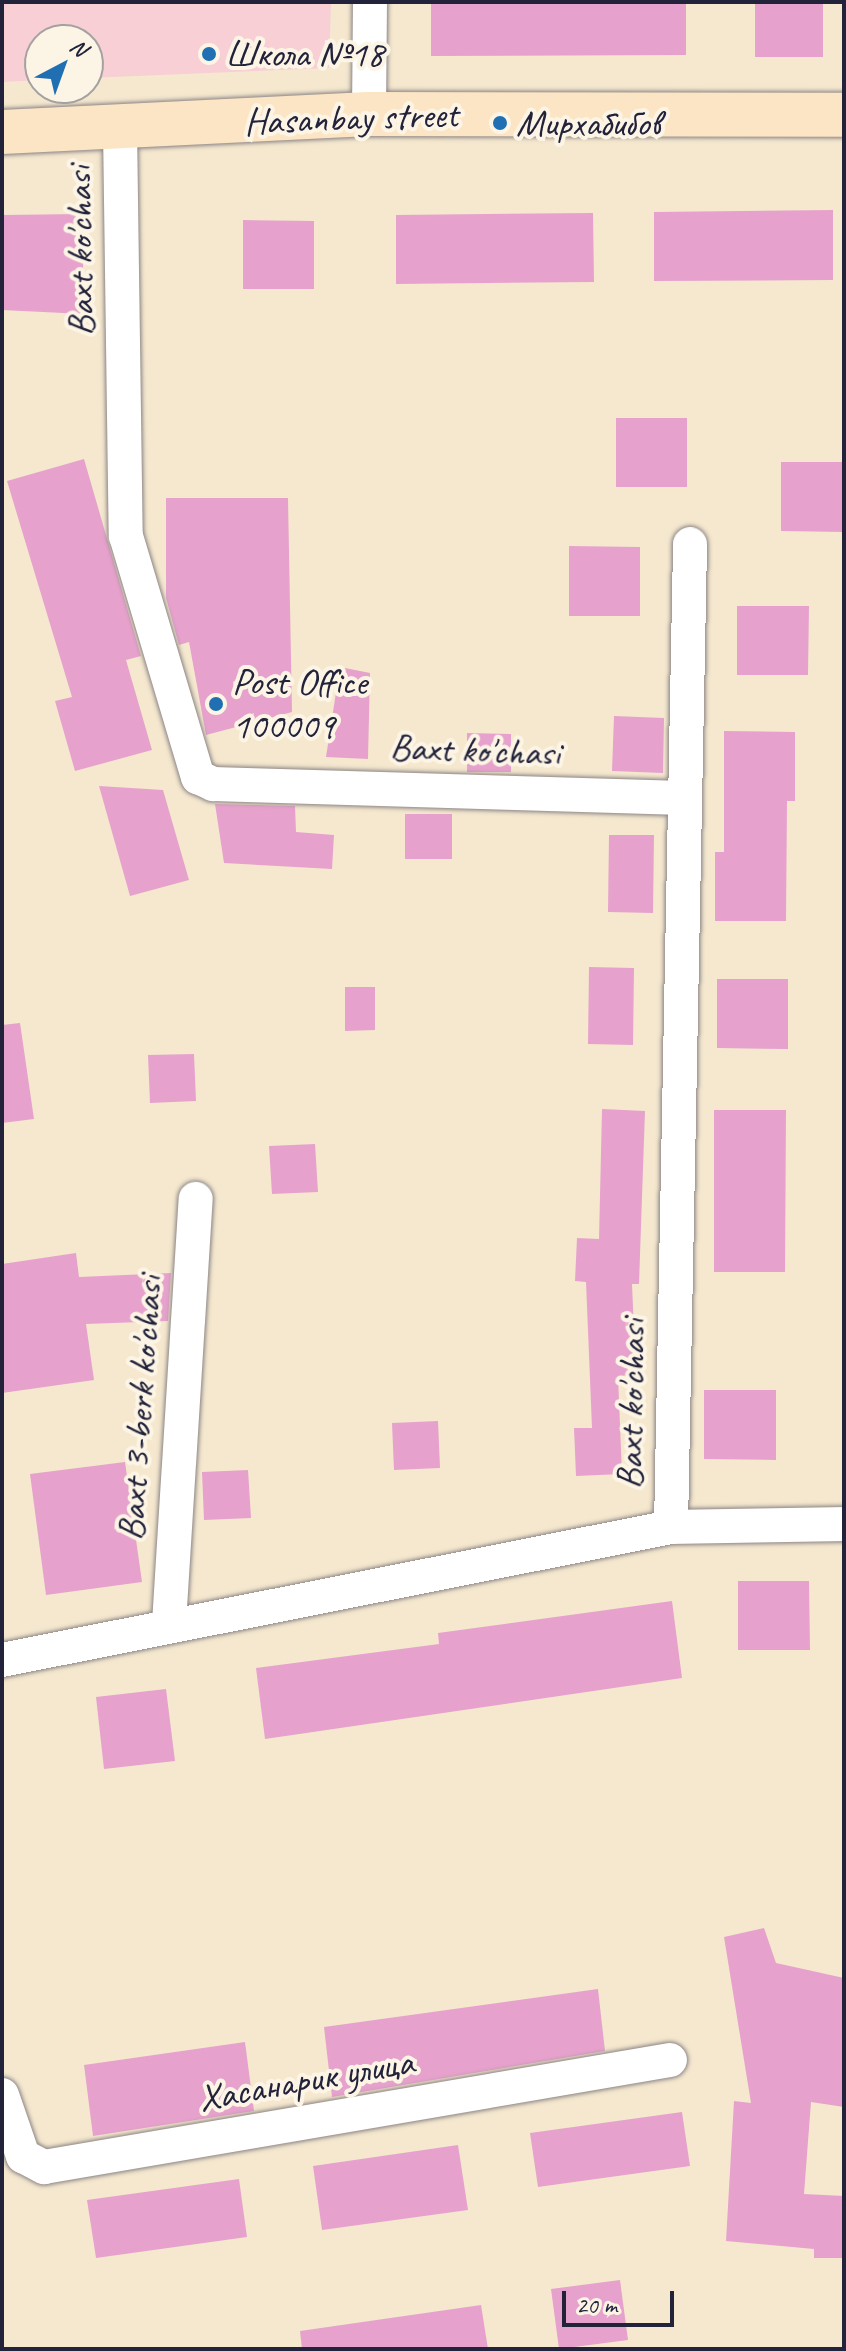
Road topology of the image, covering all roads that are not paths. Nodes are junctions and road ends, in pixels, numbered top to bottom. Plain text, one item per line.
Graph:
1 (370, 2) edge
2 (369, 114) junction
3 (844, 115) edge
4 (120, 128) junction
5 (2, 132) edge
6 (690, 544) dead end
7 (683, 798) junction
8 (196, 1199) dead end
9 (844, 1524) edge
10 (671, 1527) junction
11 (169, 1623) junction
12 (2, 1660) edge
13 (670, 2060) dead end
14 (2, 2095) edge

1 - 2 street
2 - 3 street, Hasanbay street
2 - 4 street, Hasanbay street
4 - 5 street, Hasanbay street
4 - 7 street, Baxt ko'chasi
6 - 7 street
7 - 10 street, Baxt ko'chasi
8 - 11 street, Baxt 3-berk ko'chasi
9 - 10 street, Baxt ko'chasi
10 - 11 street, Baxt ko'chasi
11 - 12 street, Baxt ko'chasi
13 - 14 street, Хасанарик улица

